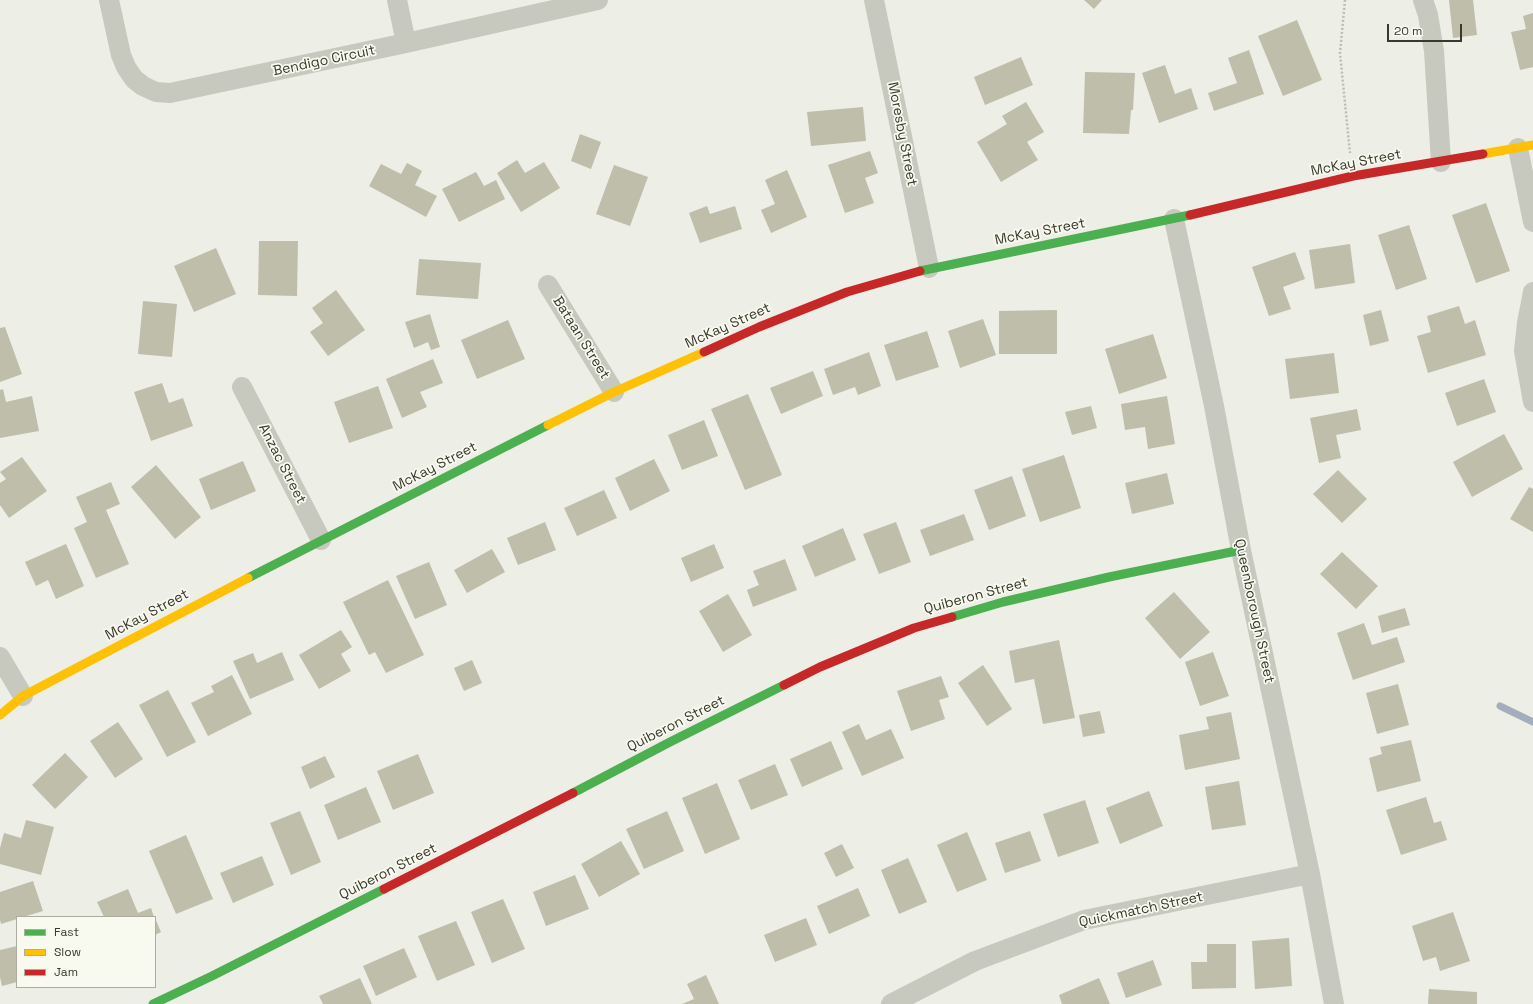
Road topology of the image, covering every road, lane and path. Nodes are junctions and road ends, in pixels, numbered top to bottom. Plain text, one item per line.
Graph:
1 (109, 0) edge
2 (396, 0) edge
3 (598, 0) edge
4 (874, 0) edge
5 (1345, 0) edge
6 (1423, 0) edge
7 (406, 43) junction
8 (1526, 146) edge
9 (1441, 162) junction
10 (1353, 176) junction
11 (1174, 219) junction
12 (1533, 222) edge
13 (929, 268) junction
14 (548, 285) dead end
15 (1533, 292) edge
16 (242, 387) dead end
17 (614, 392) junction
18 (1533, 402) edge
19 (321, 540) junction
20 (1241, 550) junction
21 (0, 656) edge
22 (23, 696) junction
23 (0, 715) edge
24 (1310, 874) junction
25 (153, 1004) edge
26 (891, 1004) edge
27 (1334, 1004) edge

1 - 7 street, Bendigo Circuit
2 - 7 street
3 - 7 street, Bendigo Circuit
4 - 13 street, Moresby Street
5 - 10 path
6 - 9 street
8 - 9 street, McKay Street
8 - 12 street
9 - 10 street, McKay Street
10 - 11 street, McKay Street
11 - 13 street, McKay Street
11 - 20 street, Queenborough Street
13 - 17 street, McKay Street
14 - 17 street, Bataan Street
15 - 18 street
16 - 19 street, Anzac Street
17 - 19 street, McKay Street
19 - 22 street, McKay Street
20 - 24 street, Queenborough Street
20 - 25 street, Quiberon Street
21 - 22 street
22 - 23 street, McKay Street
24 - 26 street, Quickmatch Street
24 - 27 street, Queenborough Street

